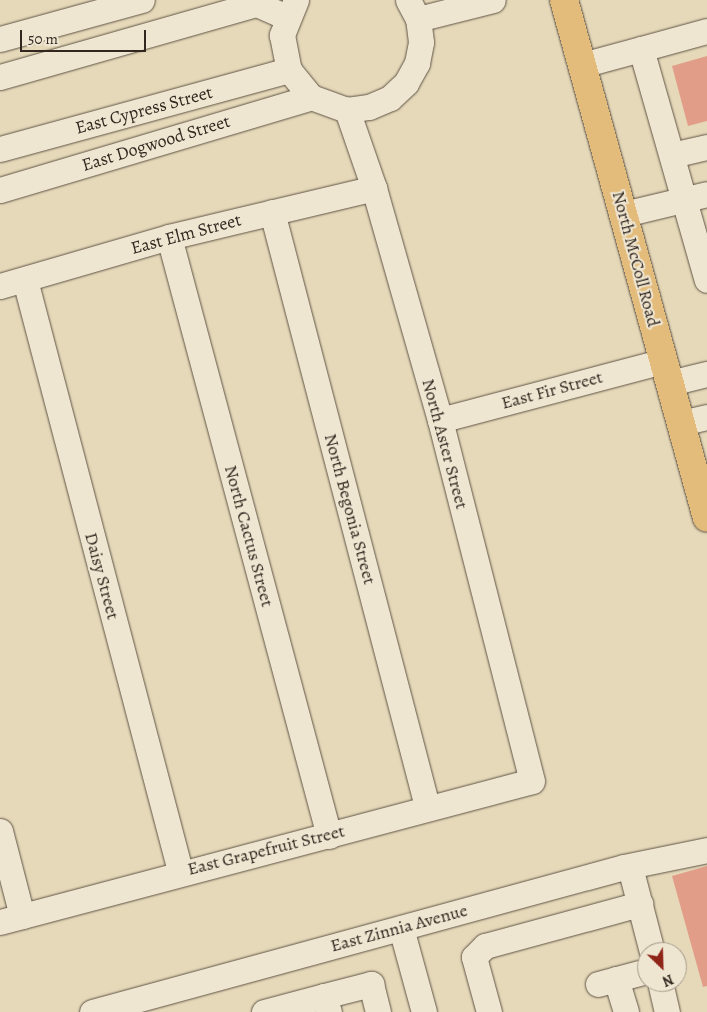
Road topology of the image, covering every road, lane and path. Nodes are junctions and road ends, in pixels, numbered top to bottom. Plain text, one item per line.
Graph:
1 (142, 0) edge
2 (493, 0) edge
3 (564, 0) edge
4 (291, 8) edge
5 (413, 10) edge
6 (707, 31) edge
7 (0, 39) edge
8 (642, 48) junction
9 (582, 64) junction
10 (289, 70) junction
11 (0, 77) edge
12 (311, 97) junction
13 (347, 110) junction
14 (707, 147) edge
15 (0, 149) edge
16 (672, 155) junction
17 (374, 188) junction
18 (0, 190) edge
19 (696, 197) edge
20 (272, 212) junction
21 (624, 214) junction
22 (169, 237) junction
23 (703, 251) edge
24 (25, 280) junction
25 (707, 280) edge
26 (0, 286) edge
27 (667, 372) junction
28 (707, 374) edge
29 (707, 417) edge
30 (440, 420) junction
31 (681, 423) junction
32 (707, 518) edge
33 (532, 781) joint
34 (428, 806) junction
35 (0, 831) edge
36 (329, 836) junction
37 (707, 850) edge
38 (630, 867) junction
39 (180, 872) junction
40 (640, 904) junction
41 (11, 919) edge
42 (401, 928) junction
43 (650, 942) edge
44 (637, 974) edge
45 (662, 992) edge
46 (326, 1004) edge
47 (484, 1011) edge
48 (92, 1012) edge
49 (264, 1012) edge
50 (378, 1012) edge
51 (424, 1012) edge
52 (626, 1012) edge
53 (667, 1012) edge

1 - 7 street
2 - 5 street
3 - 9 main road, North McColl Road
4 - 10 street
4 - 11 street
5 - 13 street
6 - 8 street
8 - 9 street
8 - 16 street
9 - 21 main road, North McColl Road
10 - 12 street
10 - 15 street, East Cypress Street
12 - 13 street
12 - 18 street, East Dogwood Street
13 - 17 street, North Aster Street
14 - 16 street
16 - 19 street
17 - 20 street, East Elm Street
17 - 30 street, North Aster Street
19 - 21 street
19 - 23 street
20 - 22 street, East Elm Street
20 - 34 street, North Begonia Street
21 - 27 main road, North McColl Road
22 - 24 street, East Elm Street
22 - 36 street, North Cactus Street
23 - 25 street
24 - 26 street, East Elm Street
24 - 39 street, Daisy Street
27 - 28 street, East Fir Street
27 - 30 street, East Fir Street
27 - 31 main road, North McColl Road
29 - 31 street
30 - 33 street, North Aster Street
31 - 32 main road, North McColl Road
33 - 34 street, East Grapefruit Street
34 - 36 street, East Grapefruit Street
35 - 41 street
36 - 39 street, East Grapefruit Street
37 - 38 street, East Zinnia Avenue
38 - 40 street
38 - 42 street, East Zinnia Avenue
39 - 41 street, East Grapefruit Street
40 - 43 street
40 - 47 street
42 - 48 street, East Zinnia Avenue
42 - 51 street
44 - 52 street
45 - 53 street
46 - 49 street
46 - 50 street

